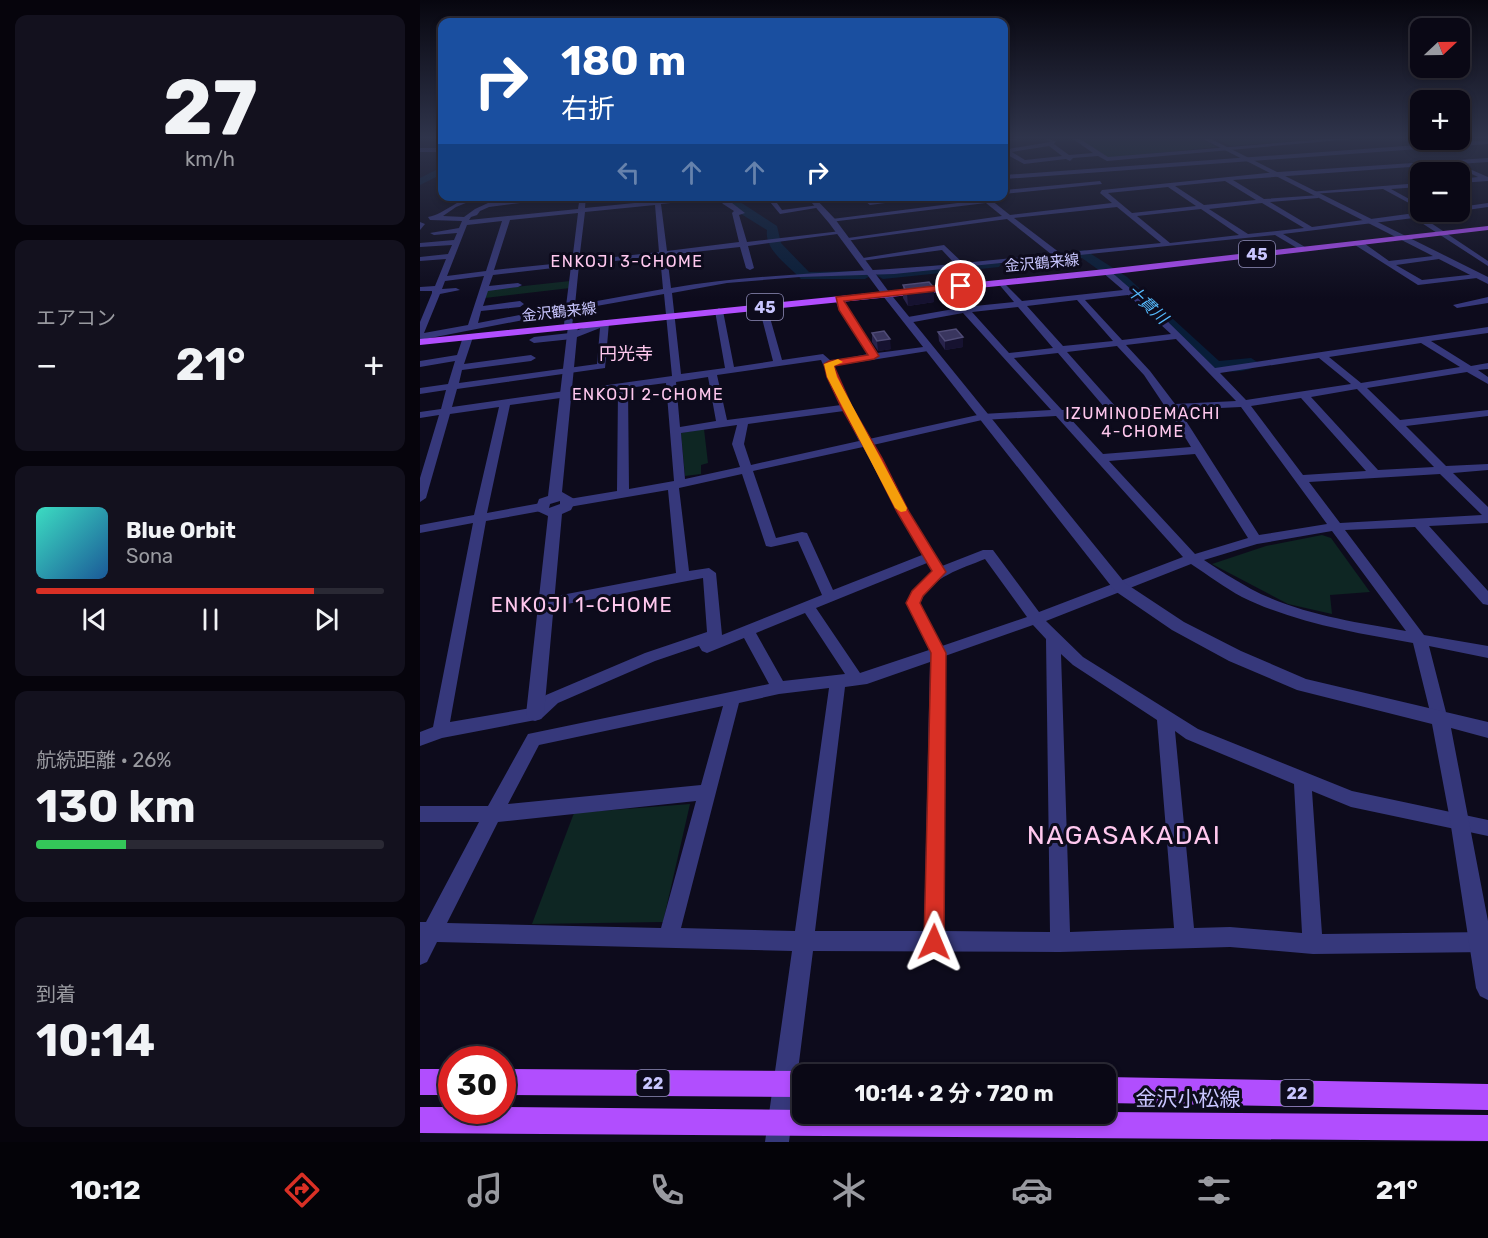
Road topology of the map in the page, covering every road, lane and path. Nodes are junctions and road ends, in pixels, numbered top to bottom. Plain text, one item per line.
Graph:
1 (1102, 192) edge
2 (1179, 192) edge
3 (1248, 192) edge
4 (1312, 192) edge
5 (1332, 192) edge
6 (1393, 192) edge
7 (1315, 194) junction
8 (465, 201) edge
9 (509, 201) edge
10 (531, 201) edge
11 (627, 201) edge
12 (657, 201) edge
13 (723, 201) edge
14 (772, 201) edge
15 (810, 201) edge
16 (817, 201) edge
17 (867, 201) edge
18 (886, 201) edge
19 (970, 201) edge
20 (987, 201) edge
21 (1263, 201) junction
22 (462, 202) junction
23 (1410, 202) edge
24 (582, 204) edge
25 (1116, 205) junction
26 (1488, 205) edge
27 (483, 207) junction
28 (554, 207) dead end
29 (1201, 207) junction
30 (1470, 208) edge
31 (1129, 215) junction
32 (1410, 216) edge
33 (518, 217) junction
34 (1007, 217) junction
35 (507, 218) junction
36 (832, 221) junction
37 (1368, 222) junction
38 (1426, 222) edge
39 (464, 224) junction
40 (1488, 228) edge
41 (1311, 230) junction
42 (434, 233) dead end
43 (1276, 233) junction
44 (1442, 233) junction
45 (843, 236) junction
46 (1246, 236) junction
47 (1400, 238) junction
48 (457, 242) junction
49 (1358, 243) junction
50 (420, 245) edge
51 (744, 245) junction
52 (1167, 245) junction
53 (1302, 249) junction
54 (663, 255) junction
55 (1057, 255) junction
56 (450, 256) junction
57 (1488, 256) edge
58 (1439, 257) junction
59 (1478, 258) junction
60 (420, 259) edge
61 (861, 259) junction
62 (525, 261) dead end
63 (492, 264) junction
64 (1388, 264) junction
65 (1488, 264) edge
66 (575, 265) junction
67 (961, 265) junction
68 (750, 268) dead end
69 (1109, 271) junction
70 (871, 272) junction
71 (488, 274) junction
72 (1484, 279) edge
73 (1001, 282) junction
74 (518, 285) dead end
75 (438, 286) junction
76 (420, 289) edge
77 (484, 289) junction
78 (456, 290) dead end
79 (667, 291) junction
80 (1131, 292) junction
81 (886, 294) junction
82 (1079, 298) junction
83 (839, 299) junction
84 (1488, 300) edge
85 (520, 304) dead end
86 (1021, 304) junction
87 (1457, 304) dead end
88 (763, 307) junction
89 (570, 308) junction
90 (477, 309) junction
91 (964, 310) junction
92 (719, 311) junction
93 (670, 316) junction
94 (908, 320) junction
95 (605, 323) junction
96 (472, 327) junction
97 (571, 329) junction
98 (1488, 330) edge
99 (535, 335) junction
100 (1177, 336) junction
101 (420, 337) edge
102 (468, 337) junction
103 (1423, 340) junction
104 (1118, 342) junction
105 (928, 348) junction
106 (1060, 349) junction
107 (1321, 355) junction
108 (874, 356) junction
109 (1005, 356) junction
110 (461, 357) junction
111 (531, 358) junction
112 (420, 363) edge
113 (778, 363) junction
114 (829, 364) junction
115 (1488, 366) edge
116 (458, 368) junction
117 (1468, 368) junction
118 (730, 370) junction
119 (568, 371) junction
120 (1214, 371) junction
121 (711, 373) junction
122 (527, 377) junction
123 (674, 379) junction
124 (1488, 381) edge
125 (623, 386) junction
126 (1358, 386) junction
127 (452, 387) junction
128 (420, 391) edge
129 (566, 394) junction
130 (1303, 394) junction
131 (505, 403) junction
132 (1244, 404) junction
133 (847, 407) junction
134 (1172, 408) junction
135 (445, 411) junction
136 (1114, 411) junction
137 (1488, 413) edge
138 (1060, 414) junction
139 (420, 415) edge
140 (982, 417) junction
141 (744, 420) junction
142 (722, 422) junction
143 (1396, 424) junction
144 (676, 431) junction
145 (867, 442) junction
146 (1198, 450) junction
147 (1098, 458) junction
148 (1488, 467) edge
149 (746, 468) junction
150 (1444, 470) junction
151 (1375, 474) junction
152 (1299, 479) junction
153 (676, 485) junction
154 (623, 494) junction
155 (420, 498) edge
156 (569, 503) joint
157 (551, 506) junction
158 (1488, 514) edge
159 (480, 518) junction
160 (1488, 519) edge
161 (1419, 523) junction
162 (1334, 527) junction
163 (420, 529) edge
164 (1256, 540) junction
165 (929, 557) junction
166 (1192, 559) junction
167 (939, 572) junction
168 (683, 576) junction
169 (1120, 587) junction
170 (830, 598) junction
171 (1488, 600) edge
172 (546, 603) junction
173 (807, 607) junction
174 (1036, 619) junction
175 (747, 631) junction
176 (1053, 638) junction
177 (703, 639) junction
178 (1419, 639) junction
179 (1488, 652) edge
180 (938, 653) junction
181 (857, 680) junction
182 (838, 682) junction
183 (779, 688) junction
184 (733, 697) junction
185 (535, 714) junction
186 (1165, 717) junction
187 (1440, 720) junction
188 (1488, 730) edge
189 (440, 731) junction
190 (420, 739) edge
191 (534, 740) junction
192 (1303, 781) junction
193 (707, 792) junction
194 (420, 814) edge
195 (493, 814) junction
196 (1460, 820) junction
197 (1488, 828) edge
198 (426, 932) edge
199 (668, 938) junction
200 (1185, 939) junction
201 (804, 941) junction
202 (1484, 941) edge
203 (934, 942) junction
204 (1060, 942) junction
205 (1313, 944) junction
206 (420, 955) edge
207 (1488, 988) edge
208 (795, 1064) edge
209 (420, 1082) edge
210 (438, 1082) edge
211 (516, 1082) edge
212 (792, 1084) edge
213 (792, 1090) edge
214 (1116, 1090) edge
215 (1488, 1097) edge
216 (420, 1120) edge
217 (1488, 1128) edge
218 (778, 1133) edge

1 - 25 street
2 - 29 street
3 - 21 street
4 - 7 street
5 - 7 street
6 - 23 street
7 - 21 street
7 - 37 street
8 - 22 street
9 - 27 street
10 - 33 street
11 - 24 street
12 - 54 street
13 - 51 street
14 - 15 street
16 - 36 street
17 - 18 street
19 - 36 street
20 - 34 street
21 - 29 street
21 - 41 street
22 - 27 street
22 - 39 street
24 - 28 street
24 - 33 street
24 - 66 street
25 - 31 street
25 - 34 street
26 - 30 street
27 - 39 street
29 - 31 street
29 - 46 street
31 - 52 street
32 - 37 street
33 - 35 street
34 - 45 street
34 - 55 street
35 - 39 street
35 - 63 street
36 - 45 street
37 - 41 street
37 - 47 street
38 - 44 street
39 - 42 street
39 - 48 street
40 - 44 main road, 金沢鶴来線 / 45
41 - 43 street
43 - 46 street
43 - 53 street
44 - 47 main road, 金沢鶴来線 / 45
44 - 59 street
45 - 51 street
45 - 61 street
46 - 52 street
47 - 49 main road, 金沢鶴来線 / 45
47 - 58 street
48 - 50 street
48 - 56 street
49 - 53 main road, 金沢鶴来線 / 45
49 - 64 street
51 - 54 street
51 - 68 street
52 - 55 street
53 - 69 main road, 金沢鶴来線 / 45
54 - 66 street
54 - 79 street
55 - 67 street
56 - 60 street
56 - 75 street
57 - 59 street
58 - 64 street
58 - 72 street
59 - 65 street
61 - 67 street
61 - 70 street
62 - 63 street
63 - 71 street
64 - 72 street
66 - 71 street
66 - 89 street
67 - 70 street
69 - 73 main road, 金沢鶴来線 / 45
69 - 80 street
70 - 79 street
70 - 81 street
71 - 75 street
71 - 77 street
73 - 81 main road, 金沢鶴来線 / 45
73 - 86 street
74 - 77 street
75 - 76 street
75 - 78 street
75 - 101 street
77 - 90 street
79 - 89 street
79 - 93 street
80 - 82 street
80 - 100 street
81 - 83 main road, 金沢鶴来線 / 45
81 - 94 street
82 - 86 street
82 - 104 street
83 - 88 main road, 金沢鶴来線 / 45
83 - 108 street
84 - 87 street
85 - 90 street
86 - 91 street
86 - 106 street
88 - 92 main road, 金沢鶴来線 / 45
88 - 113 street
89 - 96 street
89 - 97 street
90 - 96 street
91 - 94 street
91 - 109 street
92 - 93 main road, 金沢鶴来線 / 45
92 - 118 street
93 - 95 main road, 金沢鶴来線 / 45
93 - 123 street
94 - 105 street
95 - 97 main road, 金沢鶴来線 / 45
95 - 119 street
96 - 101 street
97 - 99 main road, 金沢鶴来線 / 45
97 - 119 street
98 - 103 street
99 - 102 main road, 金沢鶴来線 / 45
99 - 111 street
100 - 104 street
100 - 120 street
101 - 102 main road, 金沢鶴来線 / 45
102 - 110 street
103 - 107 street
103 - 117 street
104 - 106 street
104 - 134 street
105 - 108 street
105 - 140 street
106 - 109 street
106 - 136 street
107 - 120 street
107 - 126 street
108 - 114 street
109 - 138 street
110 - 112 street
110 - 116 street
111 - 116 street
111 - 122 street
113 - 114 street
113 - 118 street
114 - 133 street
115 - 117 street
116 - 127 street
117 - 124 street
117 - 126 street
118 - 121 street
119 - 122 street
119 - 129 street
120 - 132 street
121 - 123 street
121 - 142 street
122 - 127 street
123 - 125 street
123 - 144 street
125 - 129 street
125 - 154 street
126 - 130 street
126 - 143 street
127 - 128 street
127 - 135 street
129 - 131 street
129 - 157 street
130 - 132 street
130 - 151 street
131 - 135 street
131 - 159 street
132 - 134 street
132 - 152 street
133 - 141 street
133 - 145 street
134 - 136 street
134 - 146 street
135 - 139 street
135 - 155 street
136 - 138 street
137 - 143 street
138 - 140 street
138 - 147 street
140 - 145 street
140 - 169 street
141 - 142 street
141 - 149 street
142 - 144 street
143 - 150 street
144 - 153 street
145 - 149 street
145 - 165 street
146 - 147 street
146 - 164 street
147 - 166 street
148 - 150 street
149 - 153 street
149 - 170 street
150 - 151 street
150 - 158 street
151 - 152 street
152 - 162 street
153 - 154 street
153 - 168 street
154 - 156 street
156 - 157 street
157 - 159 street
157 - 172 street
159 - 163 street
159 - 189 street
160 - 161 street
161 - 162 street
161 - 171 street
162 - 164 street
162 - 178 street
164 - 166 street
165 - 167 street
165 - 170 street
166 - 169 street
166 - 178 street
167 - 174 street
167 - 180 street
168 - 172 street
168 - 177 street
169 - 174 street
169 - 187 street
170 - 173 street
172 - 185 street
173 - 175 street
173 - 181 street
174 - 176 street
174 - 180 street
175 - 177 street
175 - 183 street
176 - 186 street
176 - 204 street
177 - 185 street
178 - 179 street
178 - 187 street
180 - 181 street
180 - 203 street
181 - 182 street
182 - 183 street
182 - 201 street
183 - 184 street
184 - 191 street
184 - 193 street
185 - 189 street
185 - 191 street
186 - 192 street
186 - 200 street
187 - 188 street
187 - 196 street
189 - 190 street
191 - 195 street
192 - 196 street
192 - 205 street
193 - 195 street
193 - 199 street
194 - 195 street
195 - 198 street
196 - 197 street
196 - 202 street
198 - 199 street
198 - 206 street
199 - 201 street
200 - 204 street
200 - 205 street
201 - 203 street
201 - 208 street
202 - 205 street
202 - 207 street
203 - 204 street
209 - 210 main road
211 - 212 main road, 22
213 - 218 street
214 - 215 main road, 金沢小松線 / 22
216 - 218 main road, 金沢小松線 / 22
217 - 218 main road, 金沢小松線 / 22

